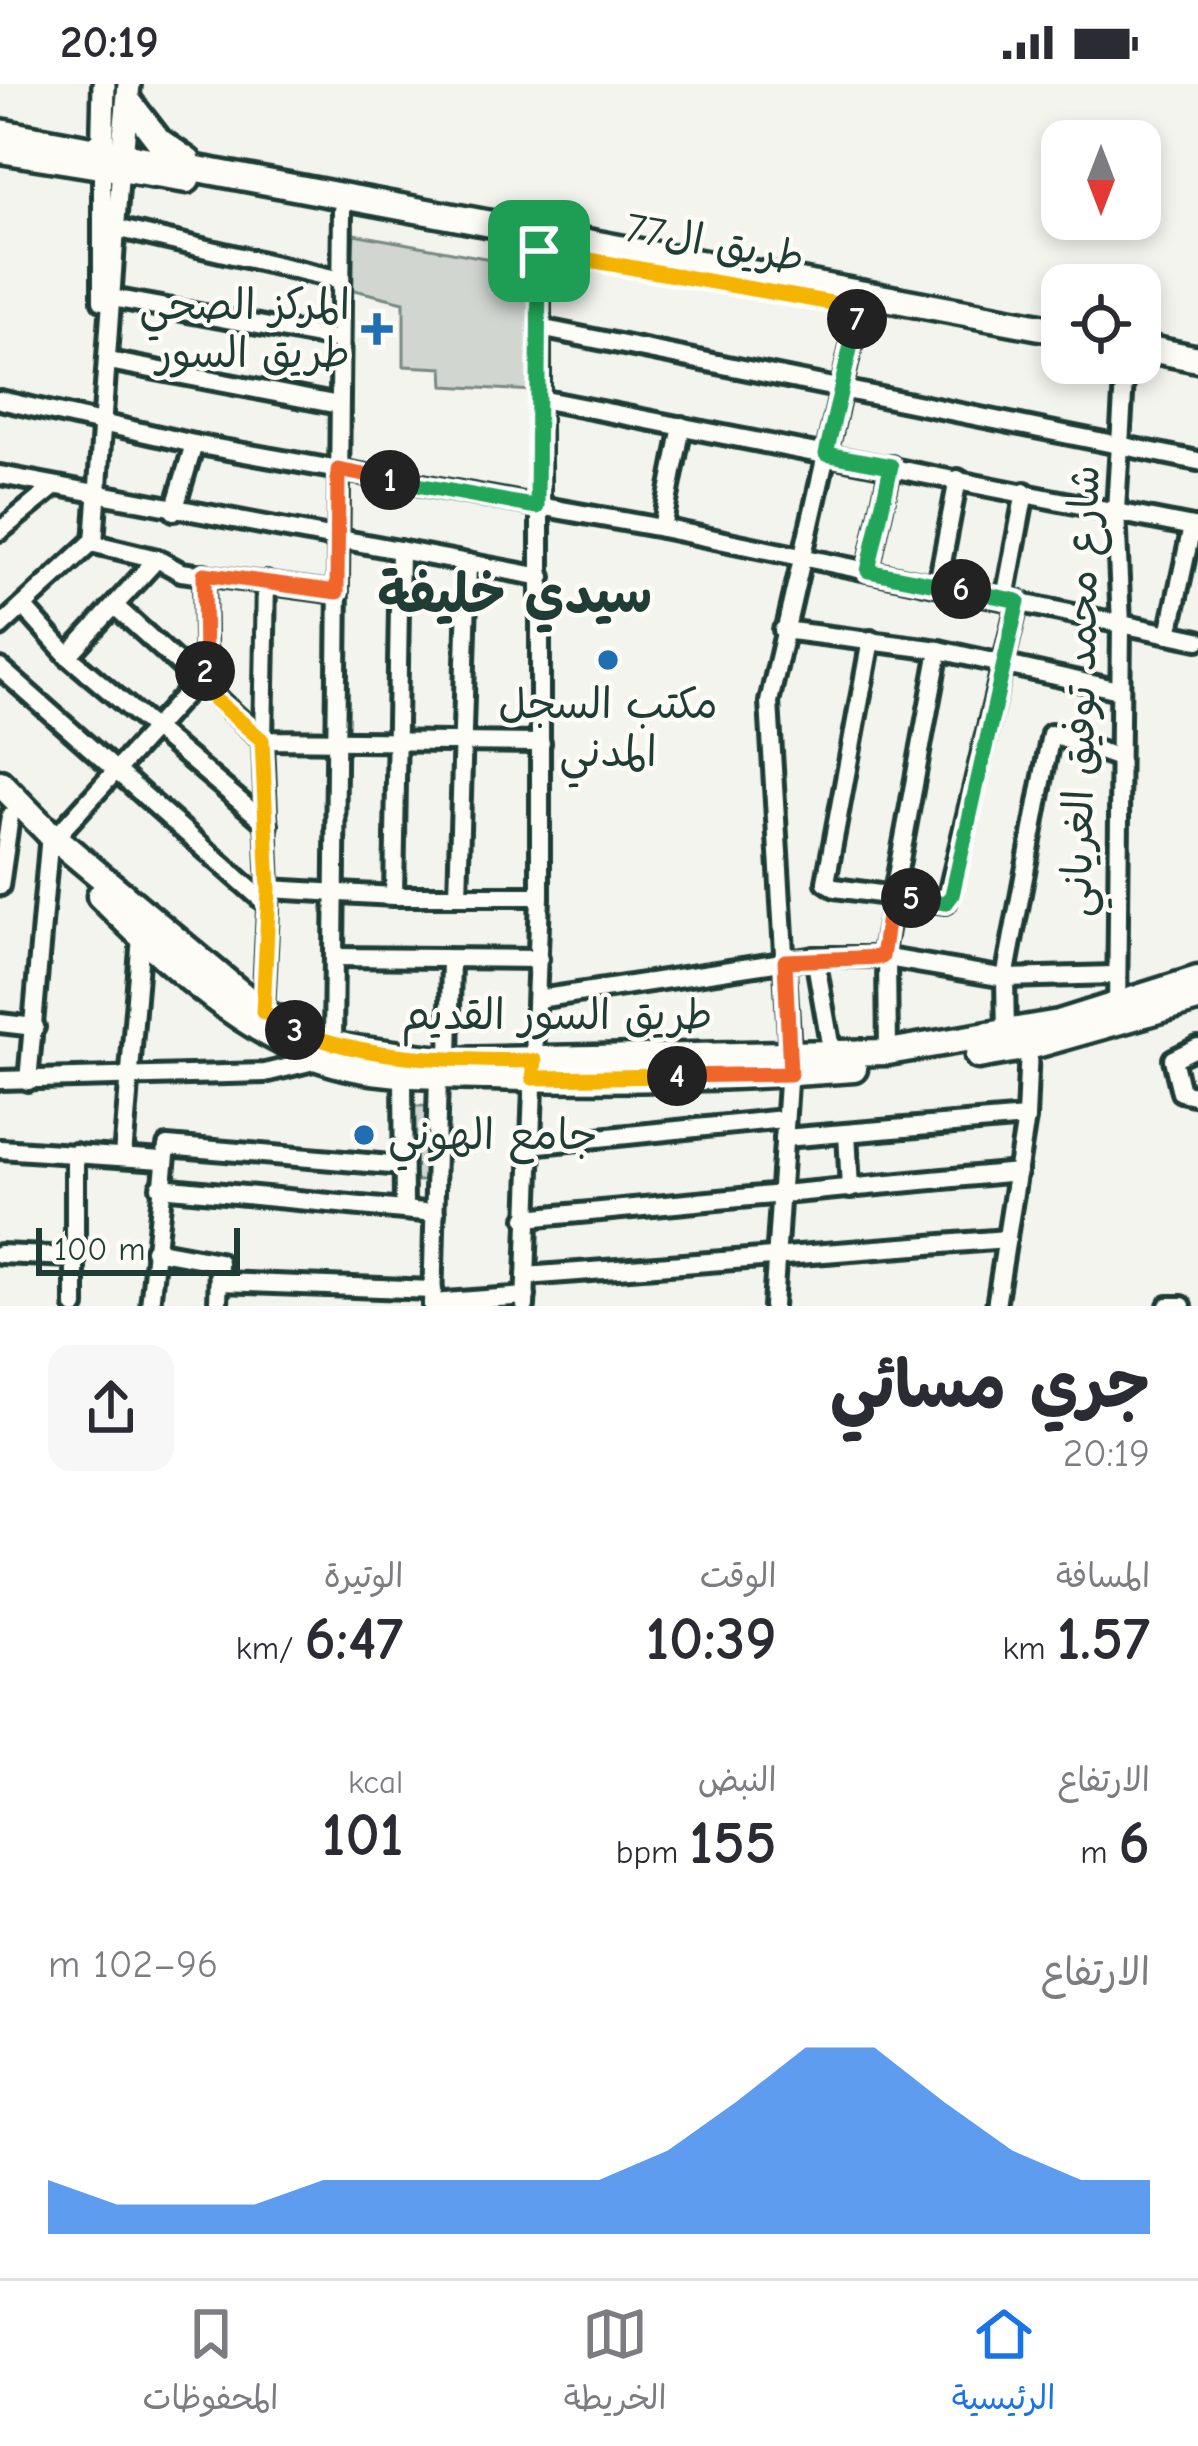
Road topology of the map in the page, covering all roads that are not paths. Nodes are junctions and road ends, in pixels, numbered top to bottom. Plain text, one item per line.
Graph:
1 (104, 84) edge
2 (129, 93) edge
3 (0, 132) edge
4 (0, 150) edge
5 (112, 162) junction
6 (196, 166) junction
7 (342, 210) junction
8 (116, 228) junction
9 (540, 242) junction
10 (341, 280) junction
11 (112, 298) junction
12 (860, 308) junction
13 (540, 328) junction
14 (1031, 332) junction
15 (1041, 332) edge
16 (1041, 337) edge
17 (340, 340) junction
18 (1161, 351) edge
19 (1198, 358) edge
20 (109, 362) junction
21 (1161, 367) edge
22 (1198, 375) edge
23 (1124, 384) edge
24 (841, 389) junction
25 (541, 399) junction
26 (0, 400) edge
27 (339, 405) junction
28 (103, 420) junction
29 (682, 426) junction
30 (194, 444) junction
31 (1120, 445) junction
32 (826, 454) junction
33 (1198, 460) edge
34 (891, 466) junction
35 (338, 470) junction
36 (0, 475) edge
37 (958, 479) junction
38 (55, 485) junction
39 (1024, 492) junction
40 (100, 494) junction
41 (537, 507) junction
42 (1116, 510) junction
43 (174, 511) junction
44 (1195, 527) edge
45 (662, 528) junction
46 (0, 531) edge
47 (338, 536) junction
48 (94, 543) junction
49 (400, 550) junction
50 (801, 558) junction
51 (157, 559) junction
52 (468, 563) junction
53 (868, 571) junction
54 (204, 574) junction
55 (542, 577) junction
56 (266, 582) junction
57 (938, 584) junction
58 (337, 592) junction
59 (1012, 600) junction
60 (22, 606) junction
61 (116, 608) junction
62 (1121, 625) junction
63 (0, 627) edge
64 (783, 630) junction
65 (1169, 634) junction
66 (872, 640) junction
67 (1198, 640) edge
68 (939, 650) junction
69 (68, 656) junction
70 (1004, 666) junction
71 (0, 668) edge
72 (202, 686) junction
73 (1119, 690) junction
74 (156, 731) junction
75 (262, 740) junction
76 (460, 740) junction
77 (335, 741) junction
78 (396, 742) junction
79 (541, 743) junction
80 (1119, 758) junction
81 (117, 772) junction
82 (0, 783) edge
83 (5, 811) edge
84 (268, 826) junction
85 (50, 844) junction
86 (0, 886) edge
87 (334, 894) junction
88 (394, 896) junction
89 (458, 896) junction
90 (541, 896) junction
91 (891, 896) junction
92 (268, 897) junction
93 (141, 938) junction
94 (334, 957) junction
95 (814, 957) junction
96 (885, 957) junction
97 (451, 958) junction
98 (539, 959) junction
99 (785, 961) junction
100 (1114, 975) junction
101 (1005, 978) junction
102 (1198, 979) edge
103 (1198, 998) edge
104 (538, 999) junction
105 (1117, 1011) junction
106 (263, 1012) junction
107 (0, 1023) edge
108 (35, 1027) junction
109 (1006, 1034) junction
110 (1029, 1047) junction
111 (1198, 1047) edge
112 (888, 1052) junction
113 (328, 1053) junction
114 (832, 1055) junction
115 (790, 1064) junction
116 (443, 1068) junction
117 (534, 1070) junction
118 (403, 1074) junction
119 (130, 1078) junction
120 (0, 1080) edge
121 (28, 1081) junction
122 (1198, 1096) edge
123 (1026, 1118) junction
124 (784, 1129) junction
125 (847, 1133) junction
126 (530, 1145) junction
127 (0, 1149) edge
128 (75, 1153) junction
129 (123, 1157) junction
130 (162, 1160) junction
131 (403, 1166) junction
132 (1018, 1172) junction
133 (160, 1187) junction
134 (850, 1190) junction
135 (781, 1196) junction
136 (404, 1209) junction
137 (435, 1214) junction
138 (526, 1218) junction
139 (1007, 1239) junction
140 (154, 1250) junction
141 (0, 1254) edge
142 (776, 1255) junction
143 (72, 1257) junction
144 (526, 1276) junction
145 (220, 1282) junction
146 (432, 1300) edge
147 (526, 1301) edge
148 (75, 1306) edge
149 (150, 1306) edge
150 (218, 1306) edge
151 (773, 1306) edge
152 (996, 1306) edge
153 (1168, 1306) edge
154 (1182, 1306) edge

1 - 5 street
2 - 5 street
2 - 6 main road
3 - 5 main road
4 - 5 main road, طريق ال77
5 - 6 main road
5 - 7 main road, طريق ال77
5 - 8 street
5 - 28 street
6 - 9 main road
7 - 9 main road, طريق ال77
7 - 10 street
8 - 10 street
8 - 11 street
9 - 12 main road, طريق ال77
9 - 13 street
9 - 14 main road, طريق ال77
10 - 17 street
11 - 17 street
11 - 20 street
12 - 14 main road, طريق ال77
12 - 24 street
13 - 24 street
13 - 25 street
14 - 15 main road, طريق ال77
14 - 16 main road, طريق ال77
17 - 27 street
18 - 19 main road
20 - 27 street
20 - 28 street
21 - 22 main road
23 - 31 street, شارع محمد توفيق الغرياني
24 - 31 street
24 - 32 street
25 - 29 street
25 - 41 street
26 - 28 street
27 - 35 street
28 - 30 street
28 - 40 street
29 - 32 street
29 - 45 street
30 - 35 street
30 - 43 street
31 - 33 street
31 - 42 street, شارع محمد توفيق الغرياني
32 - 34 street
32 - 50 street
34 - 37 street
34 - 53 street
35 - 41 street
35 - 47 street
36 - 38 street
37 - 39 street
37 - 57 street
38 - 40 street
38 - 46 street
39 - 42 street
39 - 59 street
40 - 43 street
40 - 48 street
41 - 45 street
41 - 55 street
42 - 44 street
42 - 62 street, شارع محمد توفيق الغرياني
43 - 47 street
44 - 65 street
45 - 50 street
47 - 49 street
47 - 58 street
48 - 51 street
48 - 60 street
49 - 52 street
49 - 78 street
50 - 53 street
50 - 64 street
51 - 54 street
51 - 61 street
52 - 55 street
52 - 76 street
53 - 57 street
54 - 56 street
54 - 72 street
55 - 79 street
56 - 58 street
56 - 75 street
57 - 59 street
58 - 77 street
59 - 62 street
59 - 70 street
60 - 63 street
60 - 69 street
61 - 69 street
61 - 72 street
62 - 65 street
62 - 73 street, شارع محمد توفيق الغرياني
64 - 66 street
64 - 99 street
65 - 67 street
66 - 68 street
66 - 91 street
68 - 70 street
68 - 91 street
69 - 74 street
70 - 73 street
70 - 91 street
71 - 81 street
72 - 74 street
72 - 75 street
73 - 80 street, شارع محمد توفيق الغرياني
74 - 81 street
74 - 84 street
75 - 77 street
75 - 84 street
76 - 78 street
76 - 79 street
76 - 89 street
77 - 78 street
77 - 87 street
78 - 88 street
79 - 90 street
80 - 100 street, شارع محمد توفيق الغرياني
80 - 101 street
81 - 85 street
81 - 92 street
82 - 85 main road, طريق السور القديم
83 - 85 main road, طريق السور القديم
83 - 86 street
84 - 92 street
85 - 93 main road, طريق السور القديم
85 - 106 main road, طريق السور القديم
85 - 108 street
87 - 88 street
87 - 92 street
87 - 94 street
88 - 89 street
89 - 90 street
90 - 98 street
91 - 96 street
92 - 106 street
93 - 113 main road, طريق السور القديم
93 - 119 street
94 - 97 street
94 - 113 street
95 - 96 street
95 - 99 street
95 - 114 street
96 - 101 street
96 - 112 street
97 - 98 street
97 - 116 street
98 - 104 street
99 - 104 street
99 - 115 street
100 - 101 street
100 - 105 street, شارع محمد توفيق الغرياني
101 - 109 street
102 - 105 main road, طريق السور القديم
103 - 105 main road, طريق السور القديم
104 - 117 street
105 - 109 main road, طريق السور القديم
105 - 110 main road, طريق السور القديم
106 - 113 main road, طريق السور القديم
107 - 108 street
108 - 121 street
109 - 112 main road, طريق السور القديم
110 - 115 main road, طريق السور القديم
110 - 123 street
111 - 122 street
112 - 114 main road, طريق السور القديم
113 - 116 main road, طريق السور القديم
113 - 118 main road, طريق السور القديم
113 - 119 street
114 - 115 main road, طريق السور القديم
115 - 117 main road, طريق السور القديم
115 - 124 street
116 - 117 main road, طريق السور القديم
116 - 118 main road, طريق السور القديم
116 - 137 street
117 - 126 street
118 - 131 street
119 - 121 street
119 - 129 street
120 - 121 street
123 - 125 street
123 - 132 street
124 - 125 street
124 - 126 street
124 - 135 street
125 - 134 street
126 - 138 street
127 - 128 street
128 - 129 street
128 - 143 street
129 - 130 street
130 - 131 street
130 - 133 street
131 - 136 street
132 - 134 street
132 - 139 street
133 - 136 street
133 - 140 street
134 - 135 street
135 - 138 street
135 - 142 street
136 - 137 street
137 - 146 street
138 - 144 street
139 - 142 street
139 - 152 street
140 - 145 street
140 - 149 street
141 - 143 street
142 - 144 street
142 - 151 street
143 - 148 street
144 - 147 street
145 - 146 street
145 - 150 street
146 - 147 street
153 - 154 street

